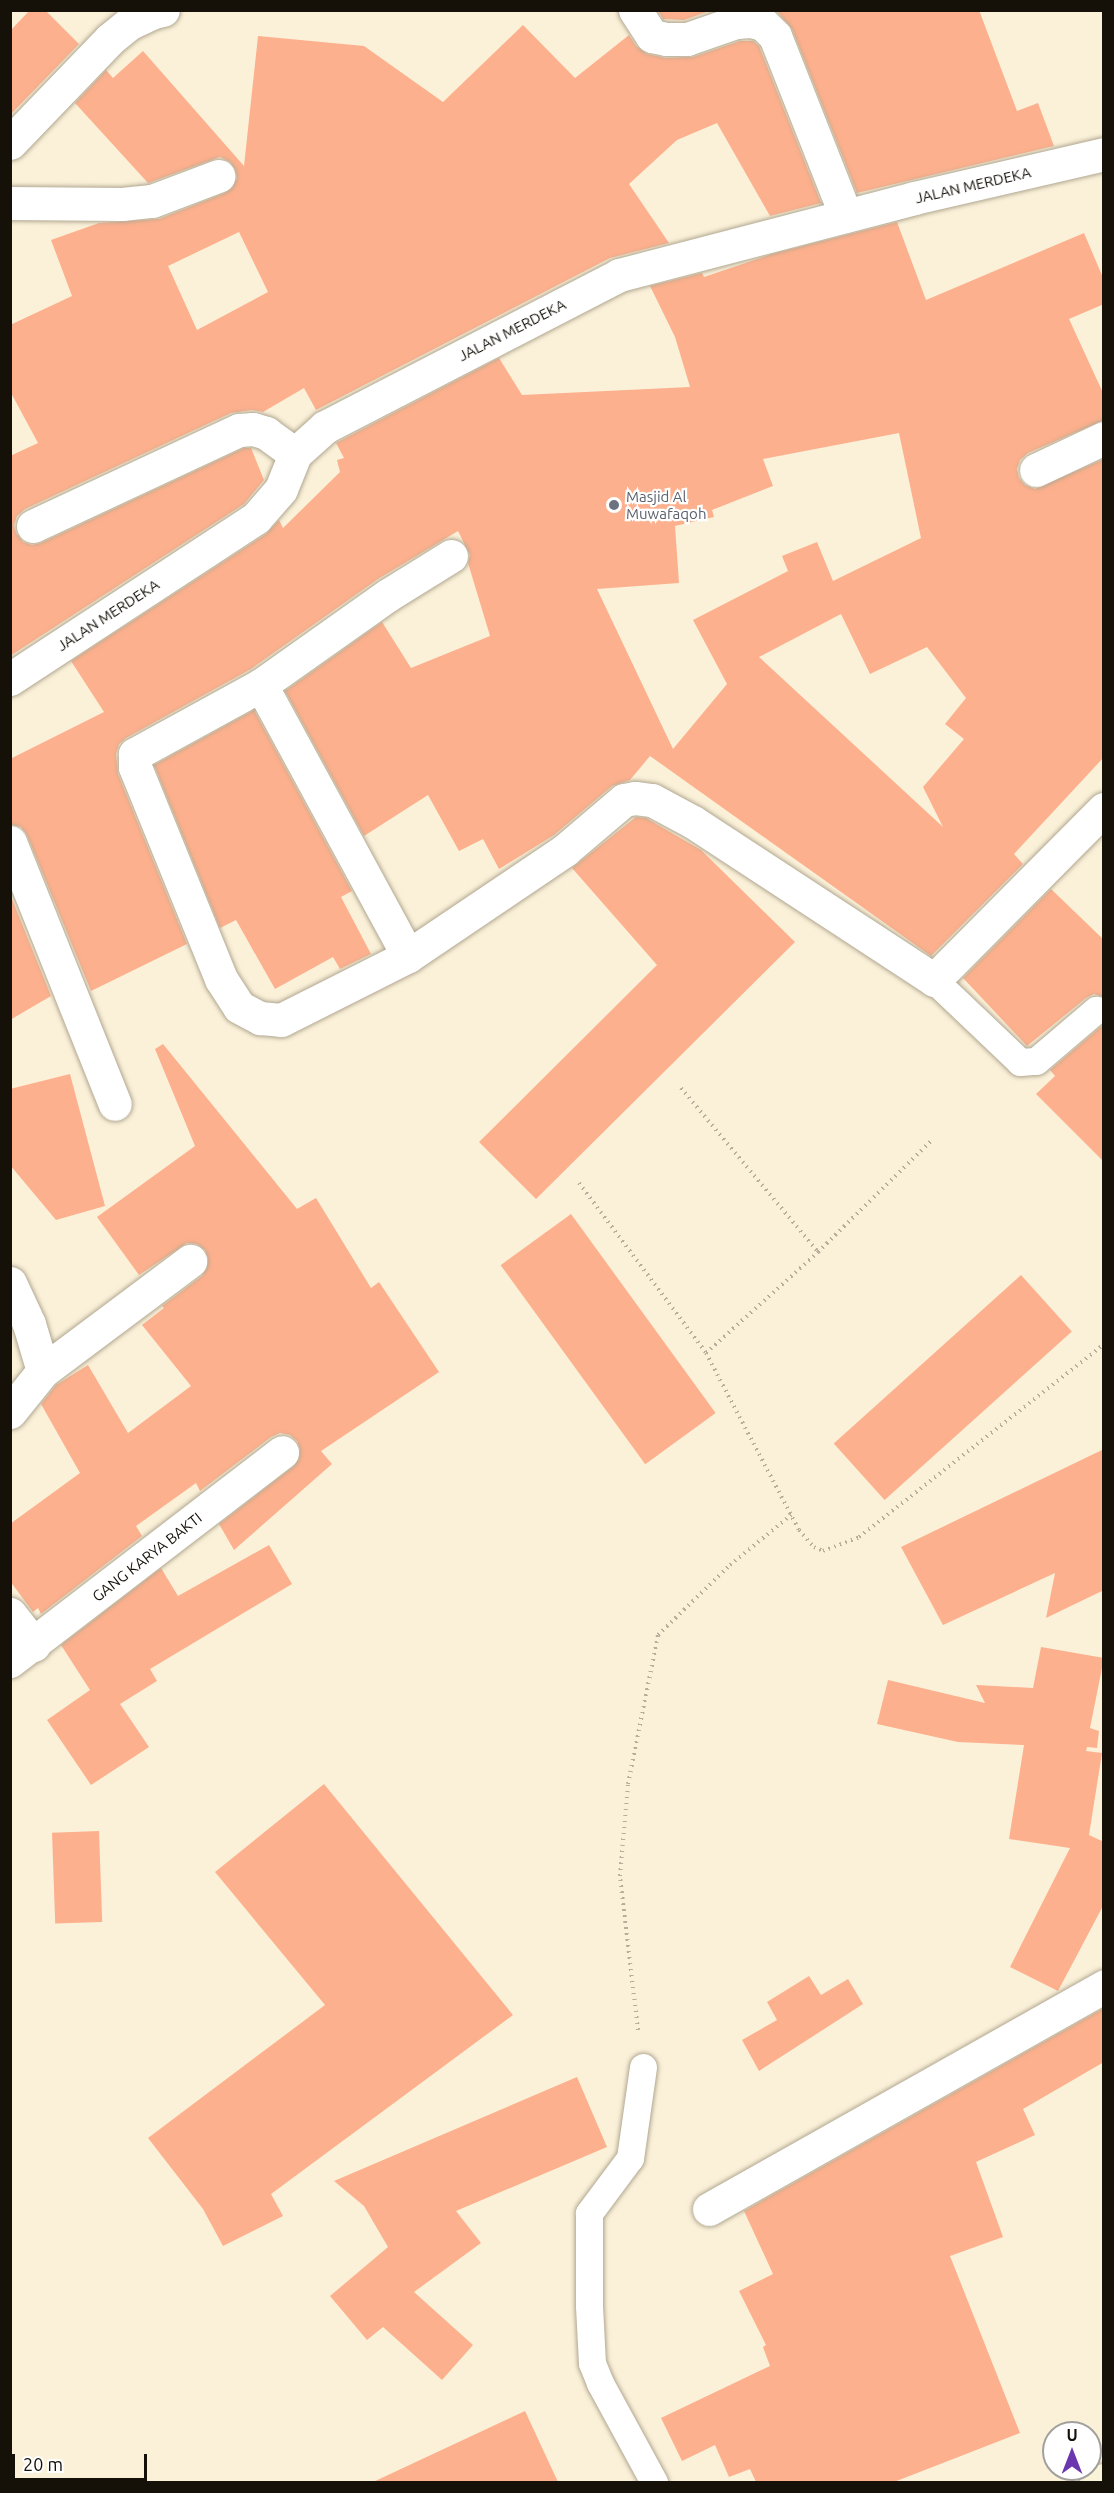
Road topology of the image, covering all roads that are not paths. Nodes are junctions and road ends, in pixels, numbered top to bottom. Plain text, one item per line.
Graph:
1 (164, 10) edge
2 (635, 10) edge
3 (10, 143) edge
4 (1104, 154) edge
5 (218, 176) dead end
6 (10, 202) edge
7 (846, 216) junction
8 (1104, 438) edge
9 (295, 454) junction
10 (1036, 470) dead end
11 (33, 526) dead end
12 (451, 556) dead end
13 (10, 679) edge
14 (261, 685) junction
15 (1104, 809) edge
16 (10, 842) edge
17 (408, 956) junction
18 (934, 980) junction
19 (1096, 1010) dead end
20 (115, 1104) dead end
21 (190, 1261) dead end
22 (10, 1283) edge
23 (43, 1371) junction
24 (10, 1412) edge
25 (282, 1452) dead end
26 (10, 1614) edge
27 (22, 1653) edge
28 (1104, 1986) edge
29 (643, 2067) road end
30 (709, 2209) dead end
31 (1104, 2480) edge
32 (654, 2482) edge
33 (1096, 2482) edge

1 - 3 street
2 - 7 street
4 - 7 street, JALAN MERDEKA
5 - 6 street
7 - 9 street, JALAN MERDEKA
8 - 10 street
9 - 11 street
9 - 13 street, JALAN MERDEKA
12 - 14 street
14 - 17 street
14 - 17 street
15 - 18 street
16 - 20 street
17 - 18 street
18 - 19 lane
21 - 23 street
22 - 23 street
23 - 24 street
25 - 27 street, GANG KARYA BAKTI
26 - 27 street
28 - 30 street
29 - 32 lane
31 - 33 street

